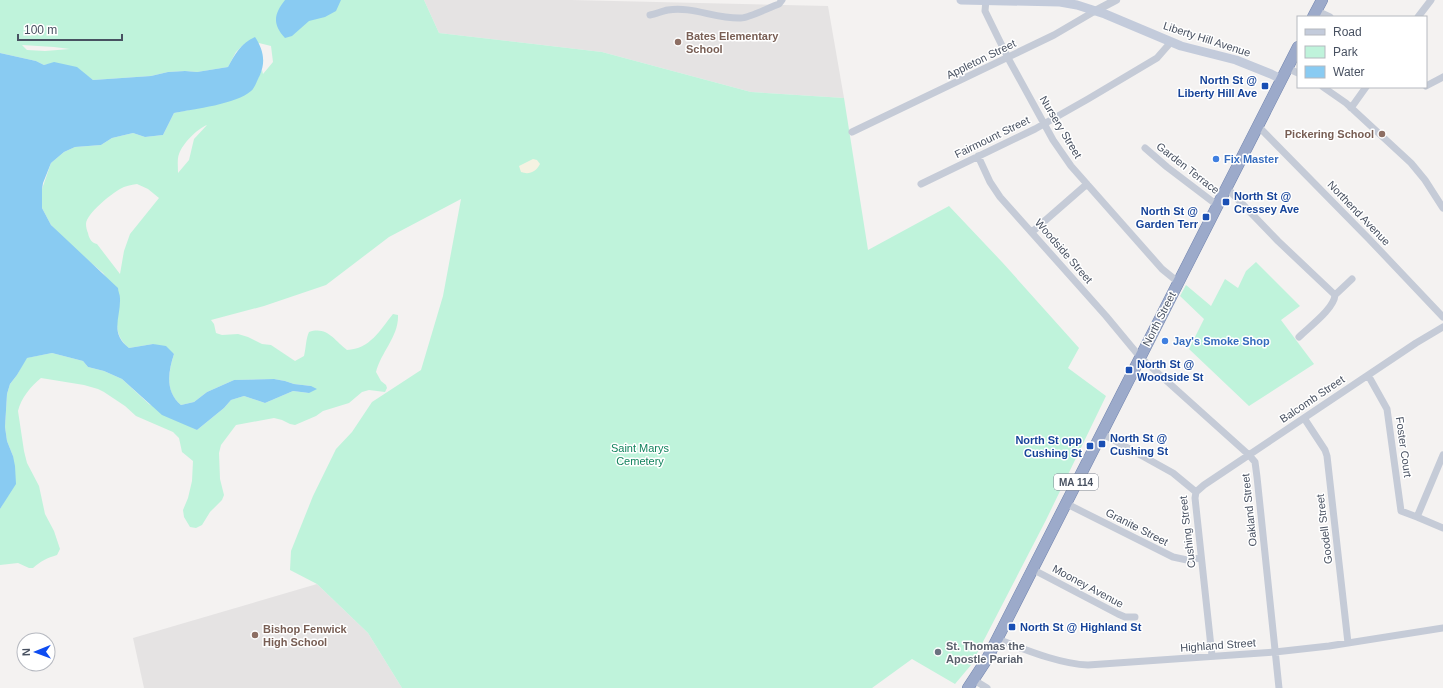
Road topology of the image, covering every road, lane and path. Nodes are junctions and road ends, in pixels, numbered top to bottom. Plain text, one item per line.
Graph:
1 (782, 0) edge
2 (961, 0) edge
3 (986, 0) edge
4 (1116, 0) edge
5 (1322, 0) edge
6 (1431, 0) edge
7 (1095, 11) junction
8 (1315, 14) edge
9 (650, 15) dead end
10 (1325, 16) edge
11 (1419, 16) edge
12 (1171, 42) junction
13 (1297, 49) edge
14 (1008, 58) junction
15 (1287, 68) junction
16 (1297, 73) edge
17 (1443, 77) edge
18 (1281, 79) junction
19 (1427, 85) edge
20 (1325, 88) edge
21 (1365, 88) edge
22 (1351, 108) junction
23 (1045, 123) junction
24 (1258, 126) junction
25 (852, 132) dead end
26 (1145, 148) dead end
27 (978, 156) junction
28 (921, 184) dead end
29 (1087, 184) junction
30 (1226, 187) junction
31 (1217, 205) junction
32 (1443, 208) edge
33 (1032, 232) junction
34 (1352, 279) dead end
35 (1178, 282) junction
36 (1335, 295) junction
37 (1443, 318) edge
38 (1443, 327) edge
39 (1299, 337) dead end
40 (1140, 357) junction
41 (1368, 375) junction
42 (1304, 418) junction
43 (1101, 433) junction
44 (1250, 455) junction
45 (1443, 455) edge
46 (1196, 492) junction
47 (1065, 503) junction
48 (1417, 517) junction
49 (1443, 528) edge
50 (1201, 558) junction
51 (1032, 569) junction
52 (1135, 618) dead end
53 (1443, 628) edge
54 (997, 639) junction
55 (1348, 643) junction
56 (1275, 652) junction
57 (1212, 656) junction
58 (973, 681) edge
59 (987, 688) edge
60 (1279, 688) edge

1 - 9 street
2 - 3 main road, Liberty Hill Avenue
3 - 7 main road, Liberty Hill Avenue
3 - 14 street, Nursery Street
4 - 7 street, Appleton Street
5 - 8 highway
6 - 11 street
7 - 12 main road, Liberty Hill Avenue
7 - 14 street, Appleton Street
8 - 10 street
12 - 18 main road, Liberty Hill Avenue
12 - 23 street, Fairmount Street
13 - 15 highway, North Street / MA 114
14 - 23 street, Nursery Street
14 - 25 street, Appleton Street
15 - 16 street
15 - 18 highway, North Street / MA 114
17 - 19 street
18 - 24 highway, North Street / MA 114
20 - 22 street
21 - 22 street
22 - 32 street
23 - 27 street, Fairmount Street
23 - 29 street, Nursery Street
24 - 30 highway, North Street / MA 114
24 - 37 street, Northend Avenue
26 - 31 street, Garden Terrace
27 - 28 street, Fairmount Street
27 - 33 street, Woodside Street
29 - 33 street
29 - 35 street, Nursery Street
30 - 31 highway, North Street / MA 114
30 - 36 street
31 - 35 highway, North Street / MA 114
33 - 40 street, Woodside Street
34 - 36 street
35 - 40 highway, North Street / MA 114
36 - 39 street
38 - 41 street, Balcomb Street
40 - 43 highway, North Street / MA 114
40 - 44 street, Oakland Street
41 - 42 street, Balcomb Street
41 - 48 street, Foster Court
42 - 44 street, Balcomb Street
42 - 55 street, Goodell Street
43 - 46 street, Cushing Street
43 - 47 highway, North Street / MA 114
44 - 46 street, Balcomb Street
44 - 56 street, Oakland Street
45 - 48 street
46 - 50 street, Cushing Street
47 - 50 street, Granite Street
47 - 51 highway, North Street / MA 114
48 - 49 street
50 - 57 street, Cushing Street
51 - 52 street, Mooney Avenue
51 - 54 highway, North Street / MA 114
53 - 55 street, Highland Street
54 - 57 street, Highland Street
54 - 58 highway, North Street / MA 114
55 - 56 street, Highland Street
56 - 57 street, Highland Street
56 - 60 street, Oakland Street
58 - 59 street

